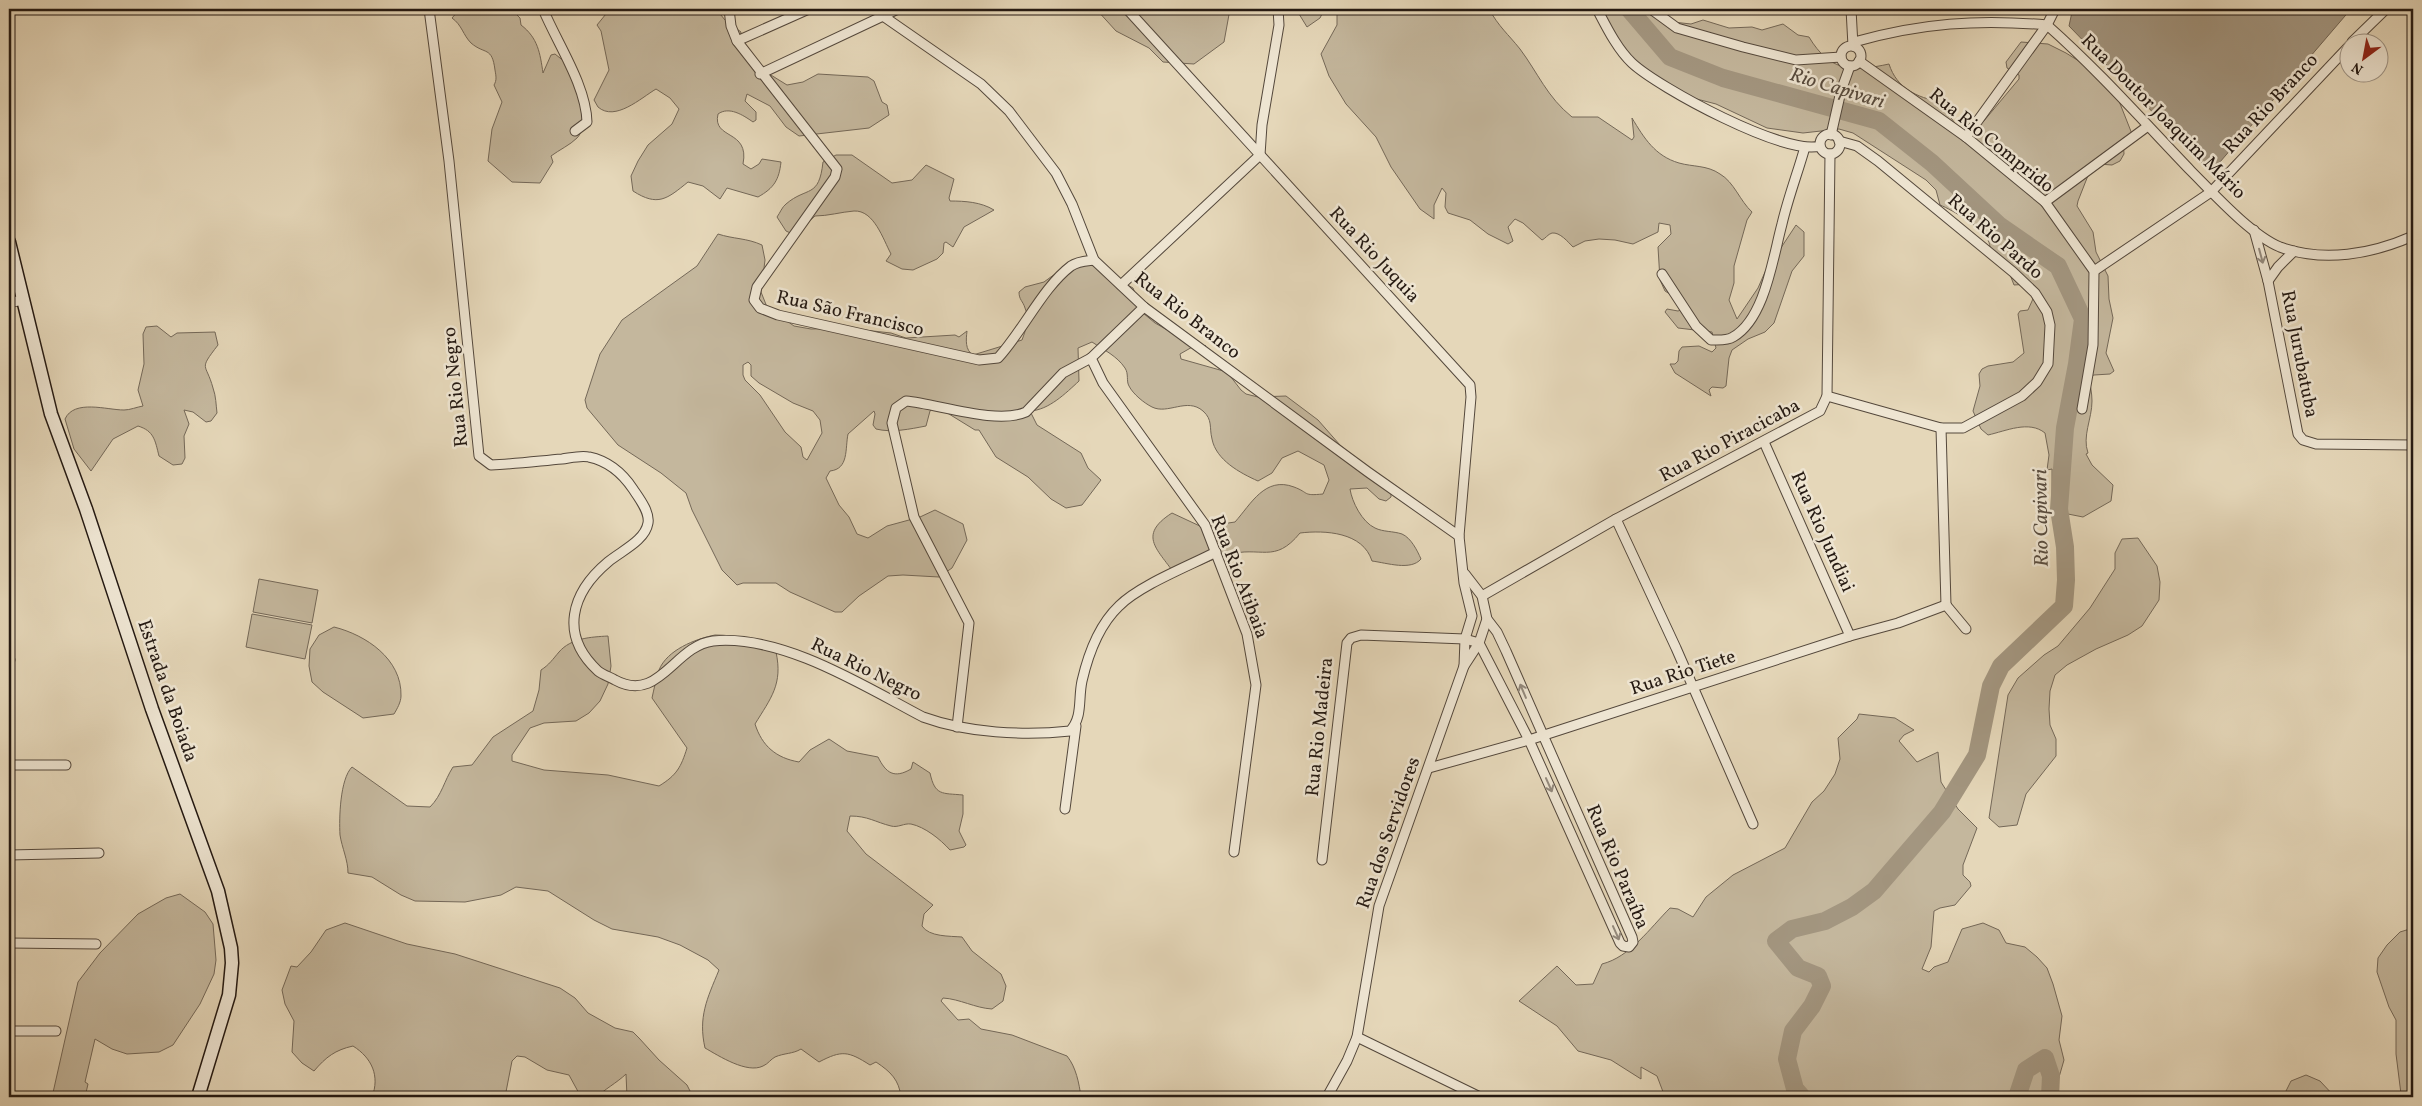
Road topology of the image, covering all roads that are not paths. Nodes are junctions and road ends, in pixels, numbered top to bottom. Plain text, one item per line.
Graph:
1 (428, 9) edge
2 (543, 9) edge
3 (729, 9) edge
4 (809, 9) edge
5 (898, 9) edge
6 (1127, 9) edge
7 (1278, 9) edge
8 (1597, 9) edge
9 (1651, 9) edge
10 (1851, 9) edge
11 (2055, 9) edge
12 (2386, 9) edge
13 (883, 16) junction
14 (2047, 26) junction
15 (2363, 32) edge
16 (737, 42) junction
17 (1854, 44) junction
18 (2340, 56) edge
19 (1840, 57) junction
20 (1859, 61) junction
21 (1850, 66) junction
22 (760, 74) junction
23 (2148, 126) junction
24 (574, 131) dead end
25 (1831, 135) junction
26 (1966, 137) junction
27 (1839, 141) junction
28 (1820, 146) junction
29 (1805, 147) junction
30 (1830, 154) junction
31 (1260, 155) junction
32 (2211, 192) junction
33 (2045, 202) junction
34 (2254, 230) junction
35 (2413, 236) edge
36 (9, 242) edge
37 (2294, 251) junction
38 (1094, 260) junction
39 (2094, 271) junction
40 (1662, 274) dead end
41 (2268, 281) junction
42 (1122, 285) junction
43 (22, 300) junction
44 (9, 303) edge
45 (1144, 308) junction
46 (1091, 358) junction
47 (1827, 396) junction
48 (2082, 409) dead end
49 (1941, 428) junction
50 (1764, 442) junction
51 (2413, 445) edge
52 (1616, 519) junction
53 (1459, 536) junction
54 (1216, 552) junction
55 (1463, 572) junction
56 (1482, 596) junction
57 (1946, 605) junction
58 (1472, 616) junction
59 (1487, 618) junction
60 (1966, 629) dead end
61 (1850, 636) junction
62 (1465, 639) junction
63 (1479, 643) junction
64 (1464, 666) junction
65 (1694, 688) junction
66 (1076, 726) junction
67 (957, 727) junction
68 (1542, 736) junction
69 (1529, 740) junction
70 (9, 765) edge
71 (66, 765) dead end
72 (1429, 768) junction
73 (1065, 809) dead end
74 (1753, 824) dead end
75 (1234, 852) dead end
76 (99, 853) dead end
77 (9, 855) edge
78 (1322, 860) dead end
79 (9, 943) edge
80 (96, 944) dead end
81 (9, 1031) edge
82 (56, 1031) dead end
83 (1357, 1038) junction
84 (198, 1097) edge
85 (1327, 1097) edge
86 (1480, 1097) edge

1 - 67 street, Rua Rio Negro
2 - 24 street
3 - 16 street, Rua São Francisco
4 - 16 street
5 - 13 street
6 - 31 street, Rua Rio Juquia
7 - 31 street
8 - 29 street
9 - 19 street
10 - 17 street
11 - 14 street
12 - 15 street, Rua Rio Branco
13 - 22 street
13 - 38 street, Rua Rio Branco
14 - 17 street
14 - 23 street, Rua Doutor Joaquim Mário
14 - 26 street
16 - 22 street, Rua São Francisco
17 - 19 street
17 - 20 street
18 - 32 street, Rua Rio Branco
19 - 21 street
20 - 21 street
20 - 26 street, Rua Rio Comprido
21 - 25 street
22 - 38 street, Rua São Francisco
23 - 32 street, Rua Doutor Joaquim Mário
23 - 33 street
25 - 27 street
25 - 28 street
26 - 33 street, Rua Rio Comprido
27 - 30 street
27 - 49 street, Rua Rio Pardo
28 - 29 street
28 - 30 street
29 - 40 street
30 - 47 street
31 - 42 street
31 - 53 street, Rua Rio Juquia
32 - 34 street, Rua Doutor Joaquim Mário
32 - 39 street, Rua Rio Branco
33 - 39 street, Rua Rio Comprido
34 - 37 street, Rua Doutor Joaquim Mário
34 -> 41 street, Rua Jurubatuba
35 - 37 street, Rua Doutor Joaquim Mário
36 - 43 main road, Estrada da Boiada
37 - 41 street, Rua Jurubatuba
38 - 42 street, Rua Rio Branco
39 - 48 street
41 - 51 street, Rua Jurubatuba
42 - 45 street, Rua Rio Branco
43 - 44 street
43 - 84 main road, Estrada da Boiada
45 - 46 street
45 - 53 street, Rua Rio Branco
46 - 54 street, Rua Rio Atibaia
46 - 67 street
47 - 49 street, Rua Rio Pardo
47 - 50 street, Rua Rio Piracicaba
49 - 57 street
50 - 52 street, Rua Rio Piracicaba
50 - 61 street, Rua Rio Jundiai
52 - 56 street, Rua Rio Piracicaba
52 - 65 street
53 - 55 street, Rua Rio Juquia
54 - 66 street
54 - 75 street, Rua Rio Atibaia
55 - 56 street
55 - 58 street, Rua Rio Juquia
56 - 59 street, Rua Rio Paraíba
57 - 60 street
57 - 61 street, Rua Rio Tiete
58 - 59 street
58 - 62 street, Rua dos Servidores
59 - 63 street, Rua dos Servidores
68 -> 59 street, Rua Rio Paraíba
61 - 65 street, Rua Rio Tiete
62 - 63 street, Rua Rio Madeira
62 - 64 street, Rua dos Servidores
62 - 78 street, Rua Rio Madeira
63 - 64 street, Rua dos Servidores
63 - 69 street, Rua Rio Paraíba
64 - 72 street, Rua dos Servidores
65 - 68 street, Rua Rio Tiete
65 - 74 street
66 - 67 street, Rua Rio Negro
66 - 73 street
68 - 69 street, Rua Rio Tiete
69 -> 68 street, Rua Rio Paraíba
69 - 72 street, Rua Rio Tiete
70 - 71 street
72 - 83 street, Rua dos Servidores
76 - 77 street
79 - 80 street
81 - 82 street
83 - 85 street, Rua dos Servidores
83 - 86 street

